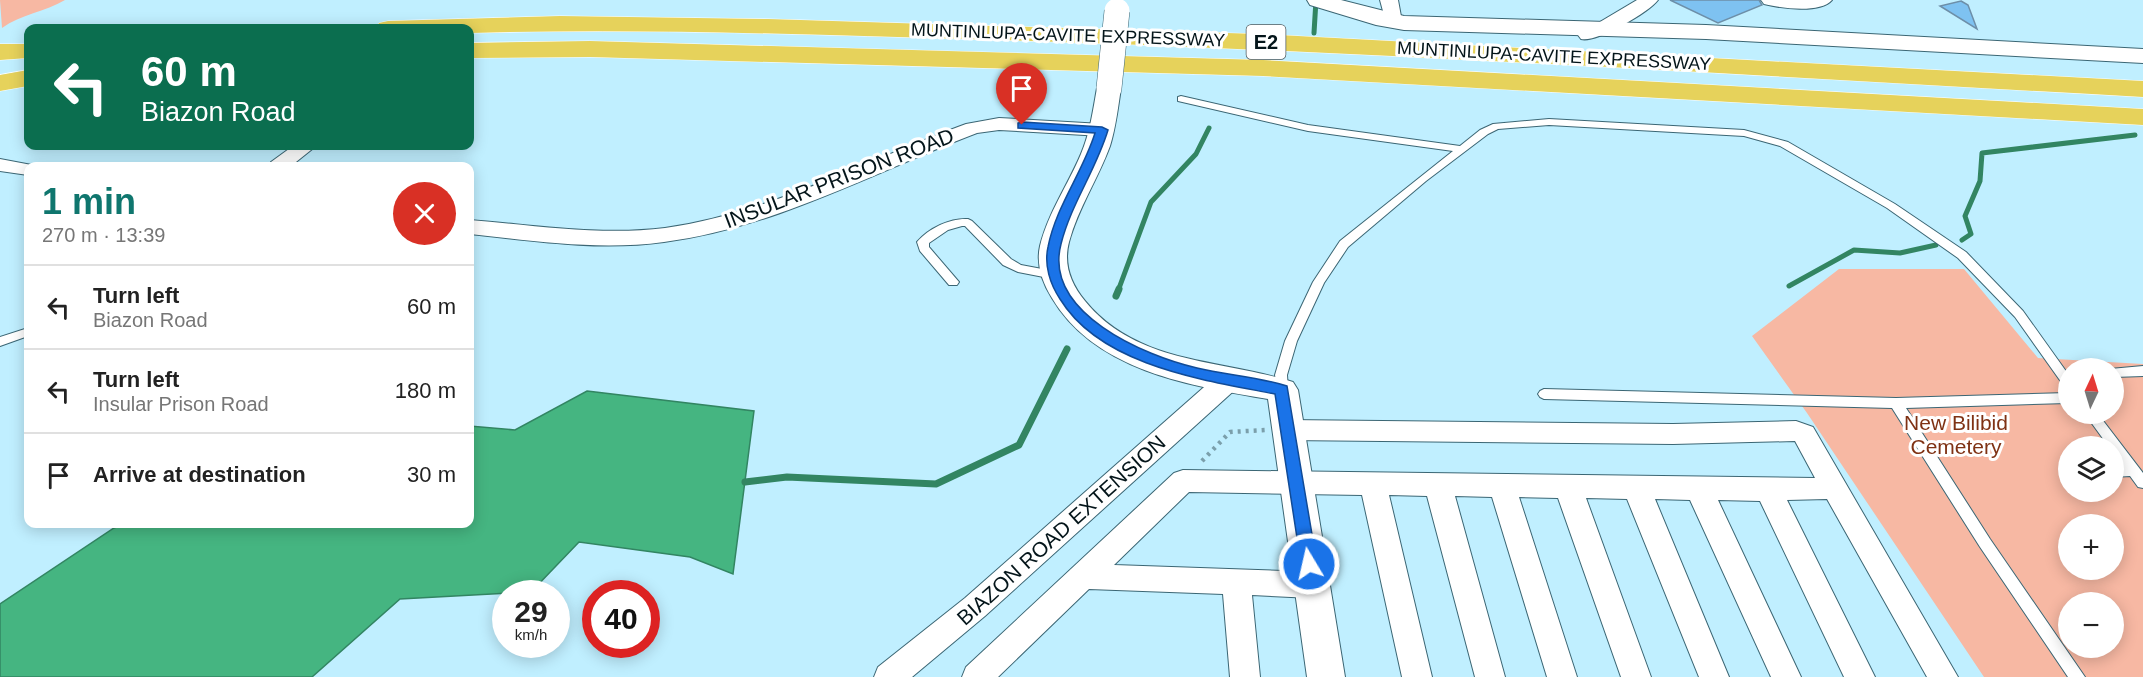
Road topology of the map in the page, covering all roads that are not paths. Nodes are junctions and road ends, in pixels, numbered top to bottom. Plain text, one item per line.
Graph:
1 (1317, 0) edge
2 (1389, 0) edge
3 (1649, 0) edge
4 (1770, 0) edge
5 (1823, 0) edge
6 (1118, 5) edge
7 (1393, 22) junction
8 (474, 26) edge
9 (1594, 31) junction
10 (24, 51) edge
11 (474, 51) edge
12 (0, 52) edge
13 (2143, 56) edge
14 (24, 79) edge
15 (0, 83) edge
16 (2143, 89) edge
17 (1181, 99) dead end
18 (2143, 117) edge
19 (1102, 130) junction
20 (1462, 149) junction
21 (300, 150) edge
22 (284, 162) edge
23 (0, 165) edge
24 (24, 168) edge
25 (474, 227) edge
26 (1056, 275) junction
27 (953, 282) dead end
28 (24, 333) edge
29 (0, 342) edge
30 (2058, 366) edge
31 (2143, 371) edge
32 (2124, 372) edge
33 (1229, 380) junction
34 (1282, 390) junction
35 (1544, 394) dead end
36 (2058, 398) edge
37 (1896, 403) junction
38 (2098, 424) edge
39 (1287, 430) junction
40 (2132, 470) junction
41 (2124, 471) edge
42 (1296, 483) junction
43 (2143, 483) edge
44 (1373, 484) junction
45 (1438, 485) junction
46 (1502, 485) junction
47 (1568, 487) junction
48 (1834, 488) junction
49 (1637, 489) junction
50 (1700, 489) junction
51 (1768, 490) junction
52 (1085, 576) junction
53 (1236, 582) junction
54 (1312, 585) junction
55 (988, 672) edge
56 (890, 677) edge
57 (1245, 677) edge
58 (1326, 677) edge
59 (1417, 677) edge
60 (1490, 677) edge
61 (1562, 677) edge
62 (1636, 677) edge
63 (1714, 677) edge
64 (1786, 677) edge
65 (1860, 677) edge
66 (1943, 677) edge
67 (2077, 677) edge

1 - 7 street
2 - 7 street
3 - 9 street
4 - 5 street
6 - 19 street, bridge
7 - 9 street
8 - 16 highway, MUNTINLUPA-CAVITE EXPRESSWAY / E2
9 - 13 street
10 - 12 highway
11 - 18 highway, MUNTINLUPA-CAVITE EXPRESSWAY / E2
14 - 15 highway
17 - 20 lane
19 - 25 street, INSULAR PRISON ROAD
19 - 26 street
20 - 30 lane
20 - 34 lane
21 - 22 street
23 - 24 street
26 - 27 lane
26 - 33 street
28 - 29 lane
31 - 32 lane
33 - 34 street
33 - 56 street, BIAZON ROAD EXTENSION
34 - 39 street
35 - 37 lane
36 - 37 lane
37 - 67 lane
38 - 40 lane
39 - 42 street
39 - 48 street
40 - 41 lane
40 - 43 lane
42 - 44 street
42 - 52 street
42 - 54 street
44 - 45 street
44 - 59 street
45 - 46 street
45 - 60 street
46 - 47 street
46 - 61 street
47 - 49 street
47 - 62 street
48 - 51 street
48 - 66 street
49 - 50 street
49 - 63 street
50 - 51 street
50 - 64 street
51 - 65 street
52 - 53 street
52 - 55 street
53 - 54 street
53 - 57 street
54 - 58 street

